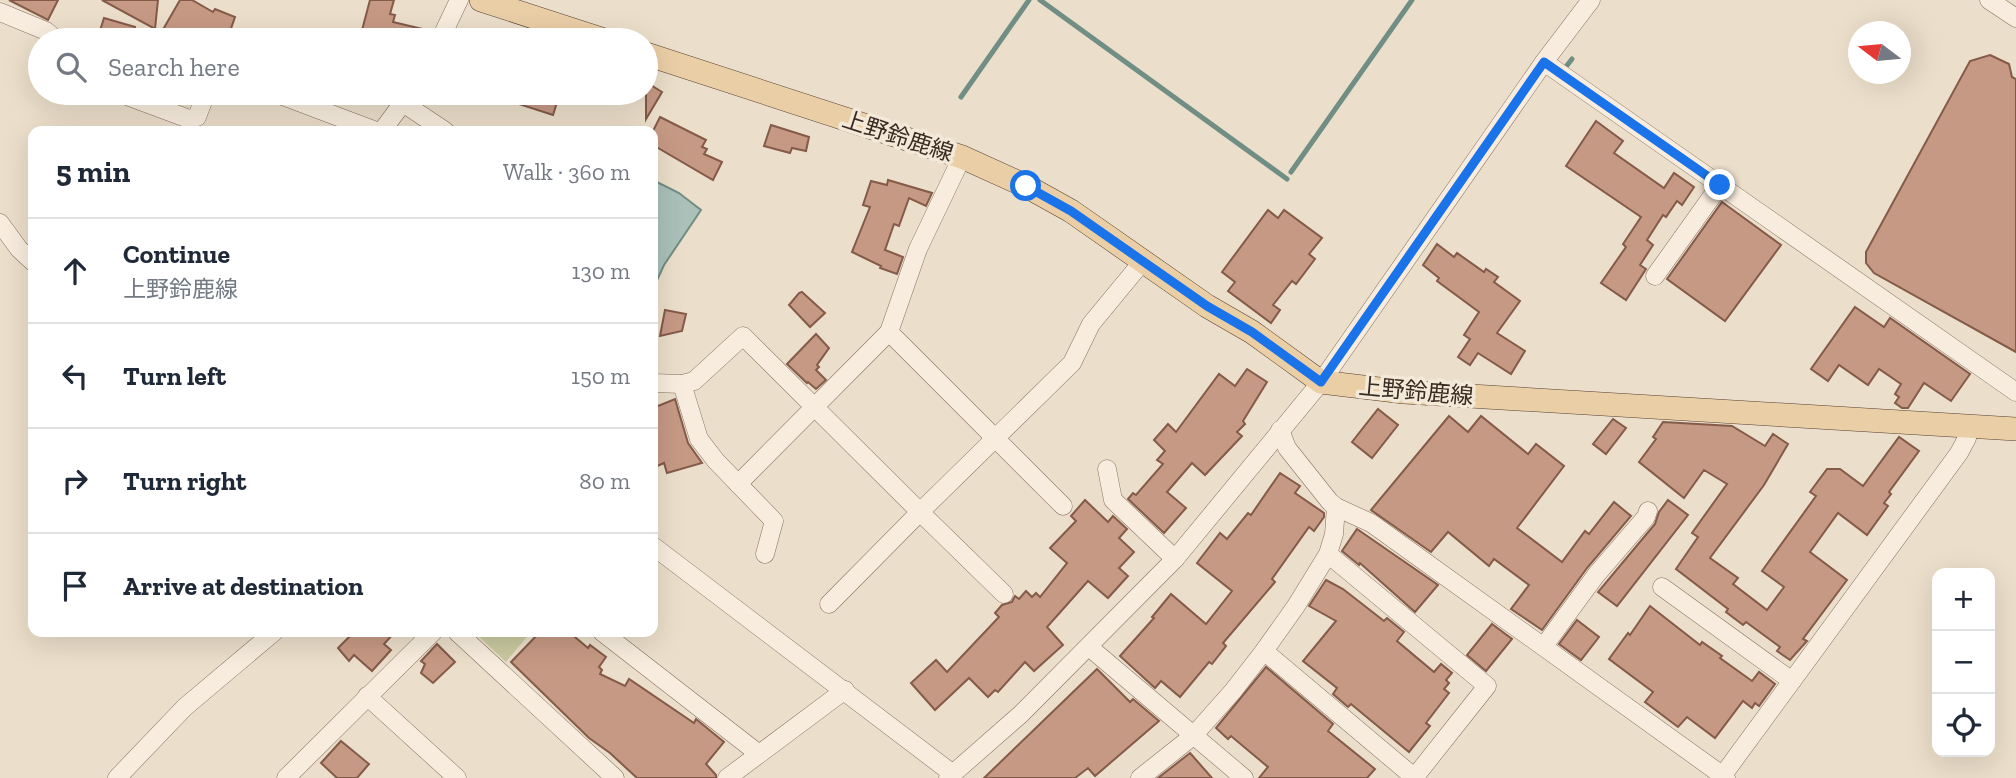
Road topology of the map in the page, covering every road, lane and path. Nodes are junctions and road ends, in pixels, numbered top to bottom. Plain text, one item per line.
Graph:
1 (459, 0) edge
2 (481, 0) edge
3 (1591, 0) edge
4 (1989, 0) edge
5 (0, 12) edge
6 (2016, 18) edge
7 (42, 28) edge
8 (446, 28) edge
9 (567, 28) edge
10 (658, 58) edge
11 (1555, 69) junction
12 (151, 105) edge
13 (202, 105) edge
14 (307, 105) edge
15 (401, 105) edge
16 (414, 105) edge
17 (363, 126) edge
18 (386, 126) edge
19 (439, 126) edge
20 (962, 158) junction
21 (1720, 185) junction
22 (0, 223) edge
23 (28, 257) edge
24 (1143, 261) junction
25 (1655, 276) dead end
26 (889, 332) junction
27 (1321, 382) junction
28 (658, 383) edge
29 (682, 384) junction
30 (2016, 393) edge
31 (814, 407) junction
32 (1968, 426) junction
33 (2016, 429) edge
34 (1280, 430) junction
35 (996, 438) junction
36 (1107, 469) dead end
37 (738, 484) junction
38 (1063, 506) dead end
39 (1336, 507) junction
40 (1648, 511) dead end
41 (920, 512) junction
42 (658, 550) edge
43 (765, 554) dead end
44 (1328, 554) junction
45 (1175, 559) junction
46 (1662, 587) dead end
47 (1004, 594) dead end
48 (829, 604) dead end
49 (268, 637) edge
50 (428, 637) edge
51 (462, 637) edge
52 (607, 637) edge
53 (1544, 646) junction
54 (1089, 647) junction
55 (1264, 651) junction
56 (1792, 681) junction
57 (845, 690) junction
58 (368, 695) junction
59 (1193, 736) junction
60 (759, 754) junction
61 (297, 774) edge
62 (951, 776) edge
63 (1725, 777) edge
64 (117, 778) edge
65 (457, 778) edge
66 (615, 778) edge
67 (727, 778) edge
68 (1140, 778) edge
69 (1244, 778) edge
70 (1415, 778) edge

1 - 8 street
2 - 9 main road
3 - 11 street
4 - 6 street
5 - 7 street
10 - 20 main road, 上野鈴鹿線
11 - 21 street
11 - 27 street
12 - 13 street
14 - 17 street
15 - 18 street
16 - 19 street
20 - 24 main road, 上野鈴鹿線
20 - 26 street
21 - 25 street
21 - 30 street
22 - 23 street
24 - 27 main road, 上野鈴鹿線
24 - 35 street
26 - 31 street
26 - 35 street
27 - 32 main road, 上野鈴鹿線
27 - 34 street
28 - 29 street
29 - 31 street
29 - 37 street
31 - 37 street
31 - 41 street
32 - 33 main road, 上野鈴鹿線
32 - 56 street
34 - 39 street
34 - 45 street
35 - 38 street
35 - 41 street
36 - 45 street
37 - 43 street
39 - 44 street
39 - 53 street
40 - 53 street
41 - 47 street
41 - 48 street
42 - 57 street
44 - 55 street
44 - 70 street
45 - 54 street
46 - 56 street
49 - 64 street
50 - 58 street
51 - 66 street
52 - 60 street
53 - 63 street
54 - 59 street
54 - 62 street
55 - 59 street
55 - 70 street
56 - 63 street
57 - 60 street
57 - 62 street
58 - 61 street
58 - 65 street
59 - 68 street
59 - 69 street
60 - 67 street

